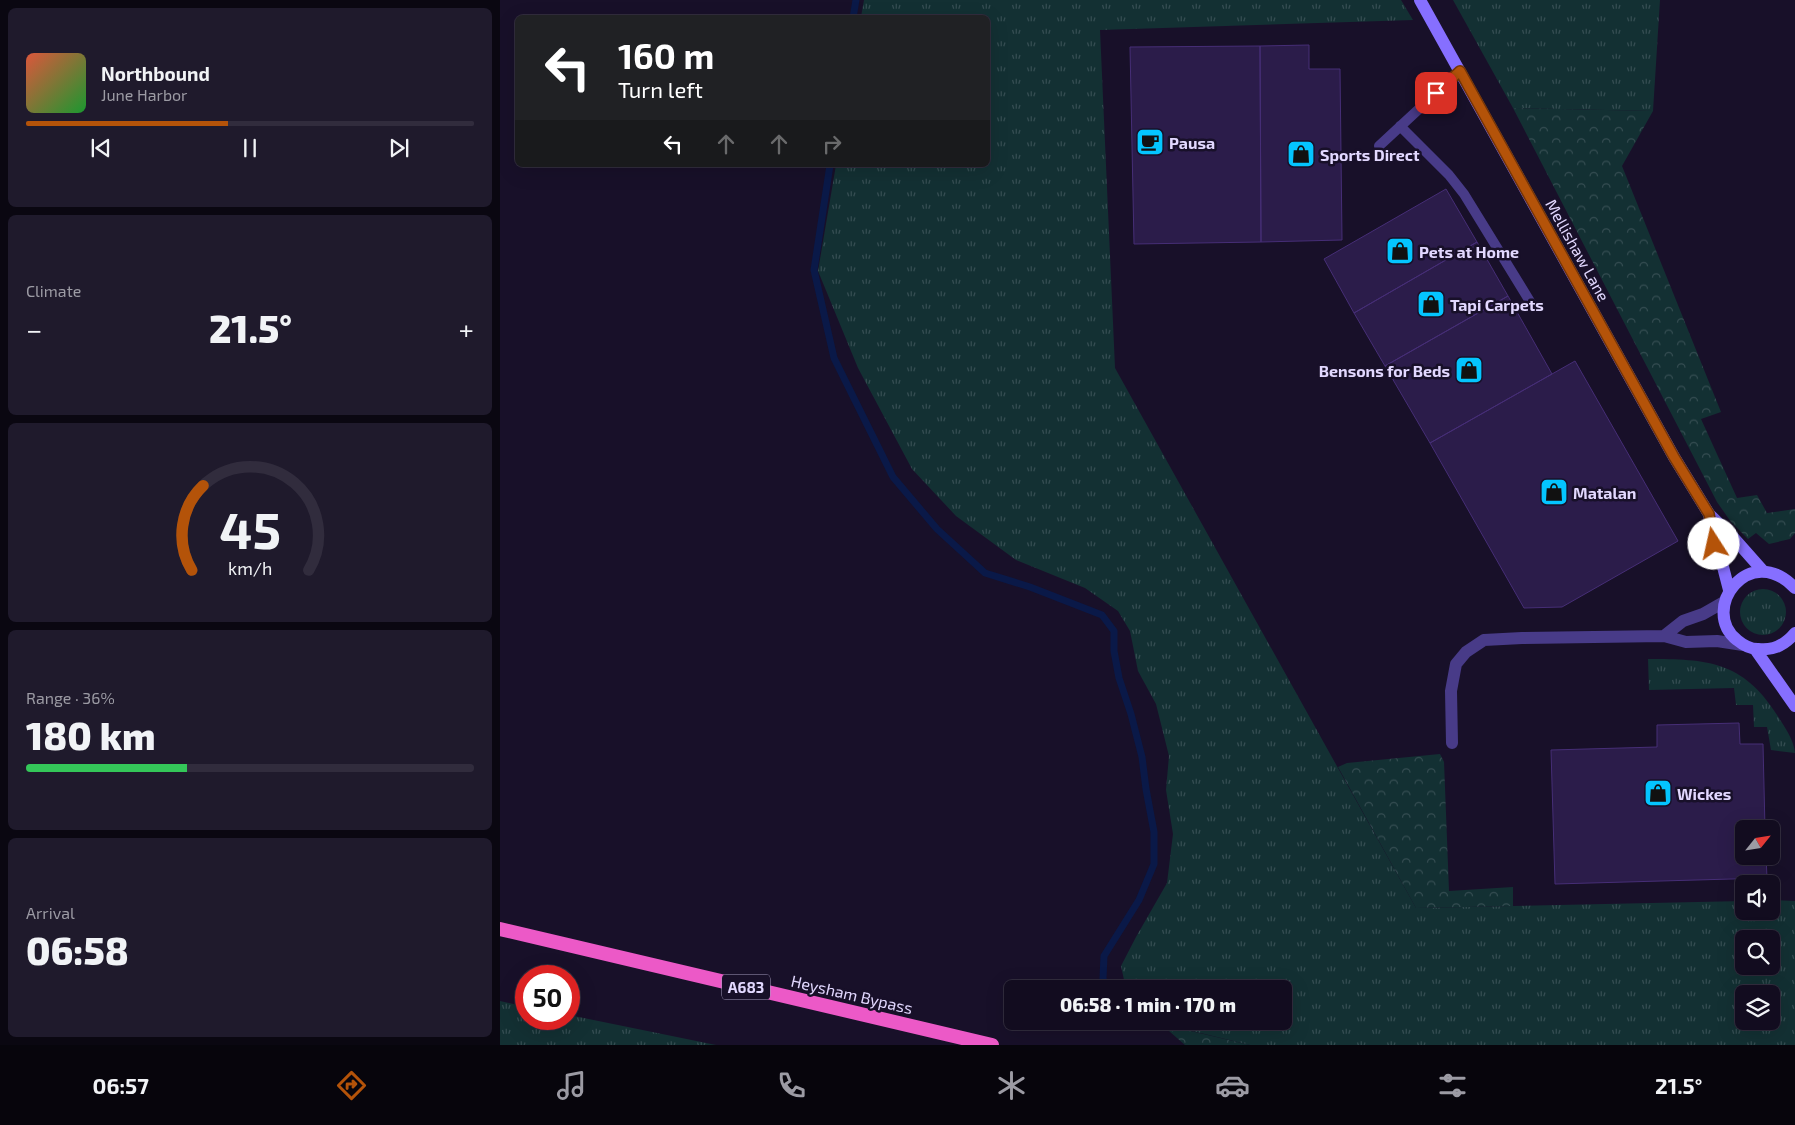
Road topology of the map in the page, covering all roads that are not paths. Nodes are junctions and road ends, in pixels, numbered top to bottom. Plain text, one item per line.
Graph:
1 (1420, 0) edge
2 (1460, 71) junction
3 (1400, 126) junction
4 (1379, 146) dead end
5 (1531, 303) dead end
6 (1709, 514) junction
7 (1763, 571) junction
8 (1792, 582) edge
9 (1727, 596) junction
10 (1795, 633) edge
11 (1664, 636) junction
12 (1749, 647) junction
13 (1795, 706) edge
14 (1452, 744) dead end
15 (500, 929) edge
16 (992, 1045) edge

1 - 2 main road, Mellishaw Lane
2 - 3 lane
2 - 6 main road, Mellishaw Lane
3 - 4 lane
3 - 5 lane
6 - 7 main road, Mellishaw Lane
6 - 9 main road, Mellishaw Lane
7 - 8 main road
7 - 9 main road
9 - 11 street
9 - 12 main road, Mellishaw Lane
10 - 12 main road
11 - 12 street
11 - 14 street
12 - 13 main road
15 - 16 highway, Heysham Bypass / A683

